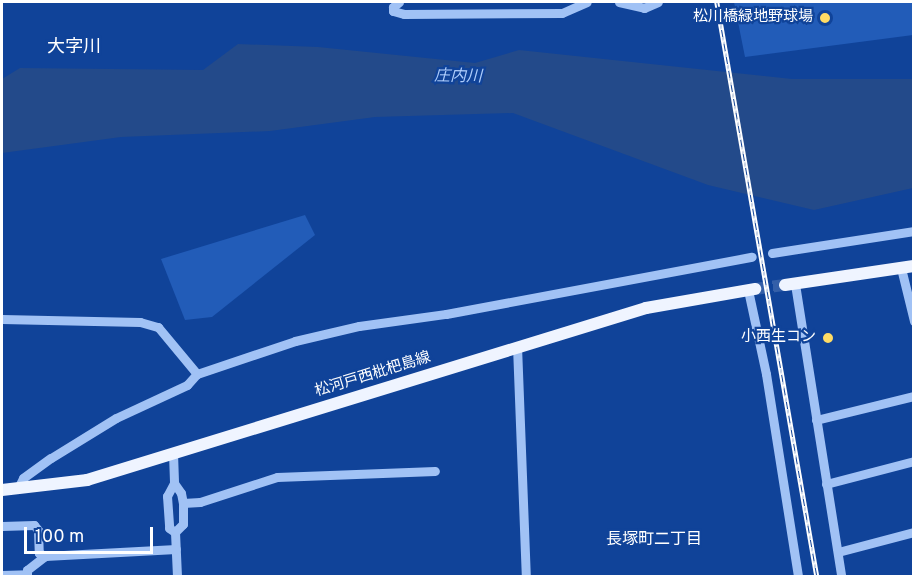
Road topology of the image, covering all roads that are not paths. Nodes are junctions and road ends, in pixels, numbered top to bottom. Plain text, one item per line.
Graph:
1 (399, 2) edge
2 (587, 2) edge
3 (619, 2) edge
4 (658, 2) edge
5 (914, 231) edge
6 (772, 253) dead end
7 (752, 257) dead end
8 (908, 267) edge
9 (790, 284) joint
10 (751, 290) joint
11 (2, 319) edge
12 (914, 321) edge
13 (517, 346) junction
14 (197, 374) junction
15 (914, 396) edge
16 (816, 420) junction
17 (173, 453) junction
18 (914, 461) edge
19 (435, 471) dead end
20 (174, 483) junction
21 (826, 484) junction
22 (18, 488) junction
23 (2, 490) edge
24 (183, 503) junction
25 (2, 526) edge
26 (175, 532) junction
27 (914, 532) edge
28 (176, 549) junction
29 (837, 552) junction
30 (45, 556) junction
31 (2, 575) edge
32 (27, 575) edge
33 (177, 576) edge
34 (526, 576) edge
35 (798, 576) edge
36 (841, 576) edge

1 - 2 street
3 - 4 street
5 - 6 street
7 - 14 street
8 - 9 main road
8 - 12 street
9 - 16 street
10 - 13 main road, 松河戸西枇杷島線
10 - 35 street
11 - 14 street
13 - 17 main road, 松河戸西枇杷島線
13 - 34 street
14 - 22 street
15 - 16 street
16 - 21 street
17 - 20 street
17 - 22 main road, 松河戸西枇杷島線
18 - 21 street
19 - 24 street
20 - 24 street
20 - 26 street
21 - 29 street
22 - 23 main road, 松河戸西枇杷島線
24 - 26 street
25 - 30 street
26 - 28 street
27 - 29 street
28 - 30 street
28 - 33 street
29 - 36 street
30 - 32 street
31 - 32 street

